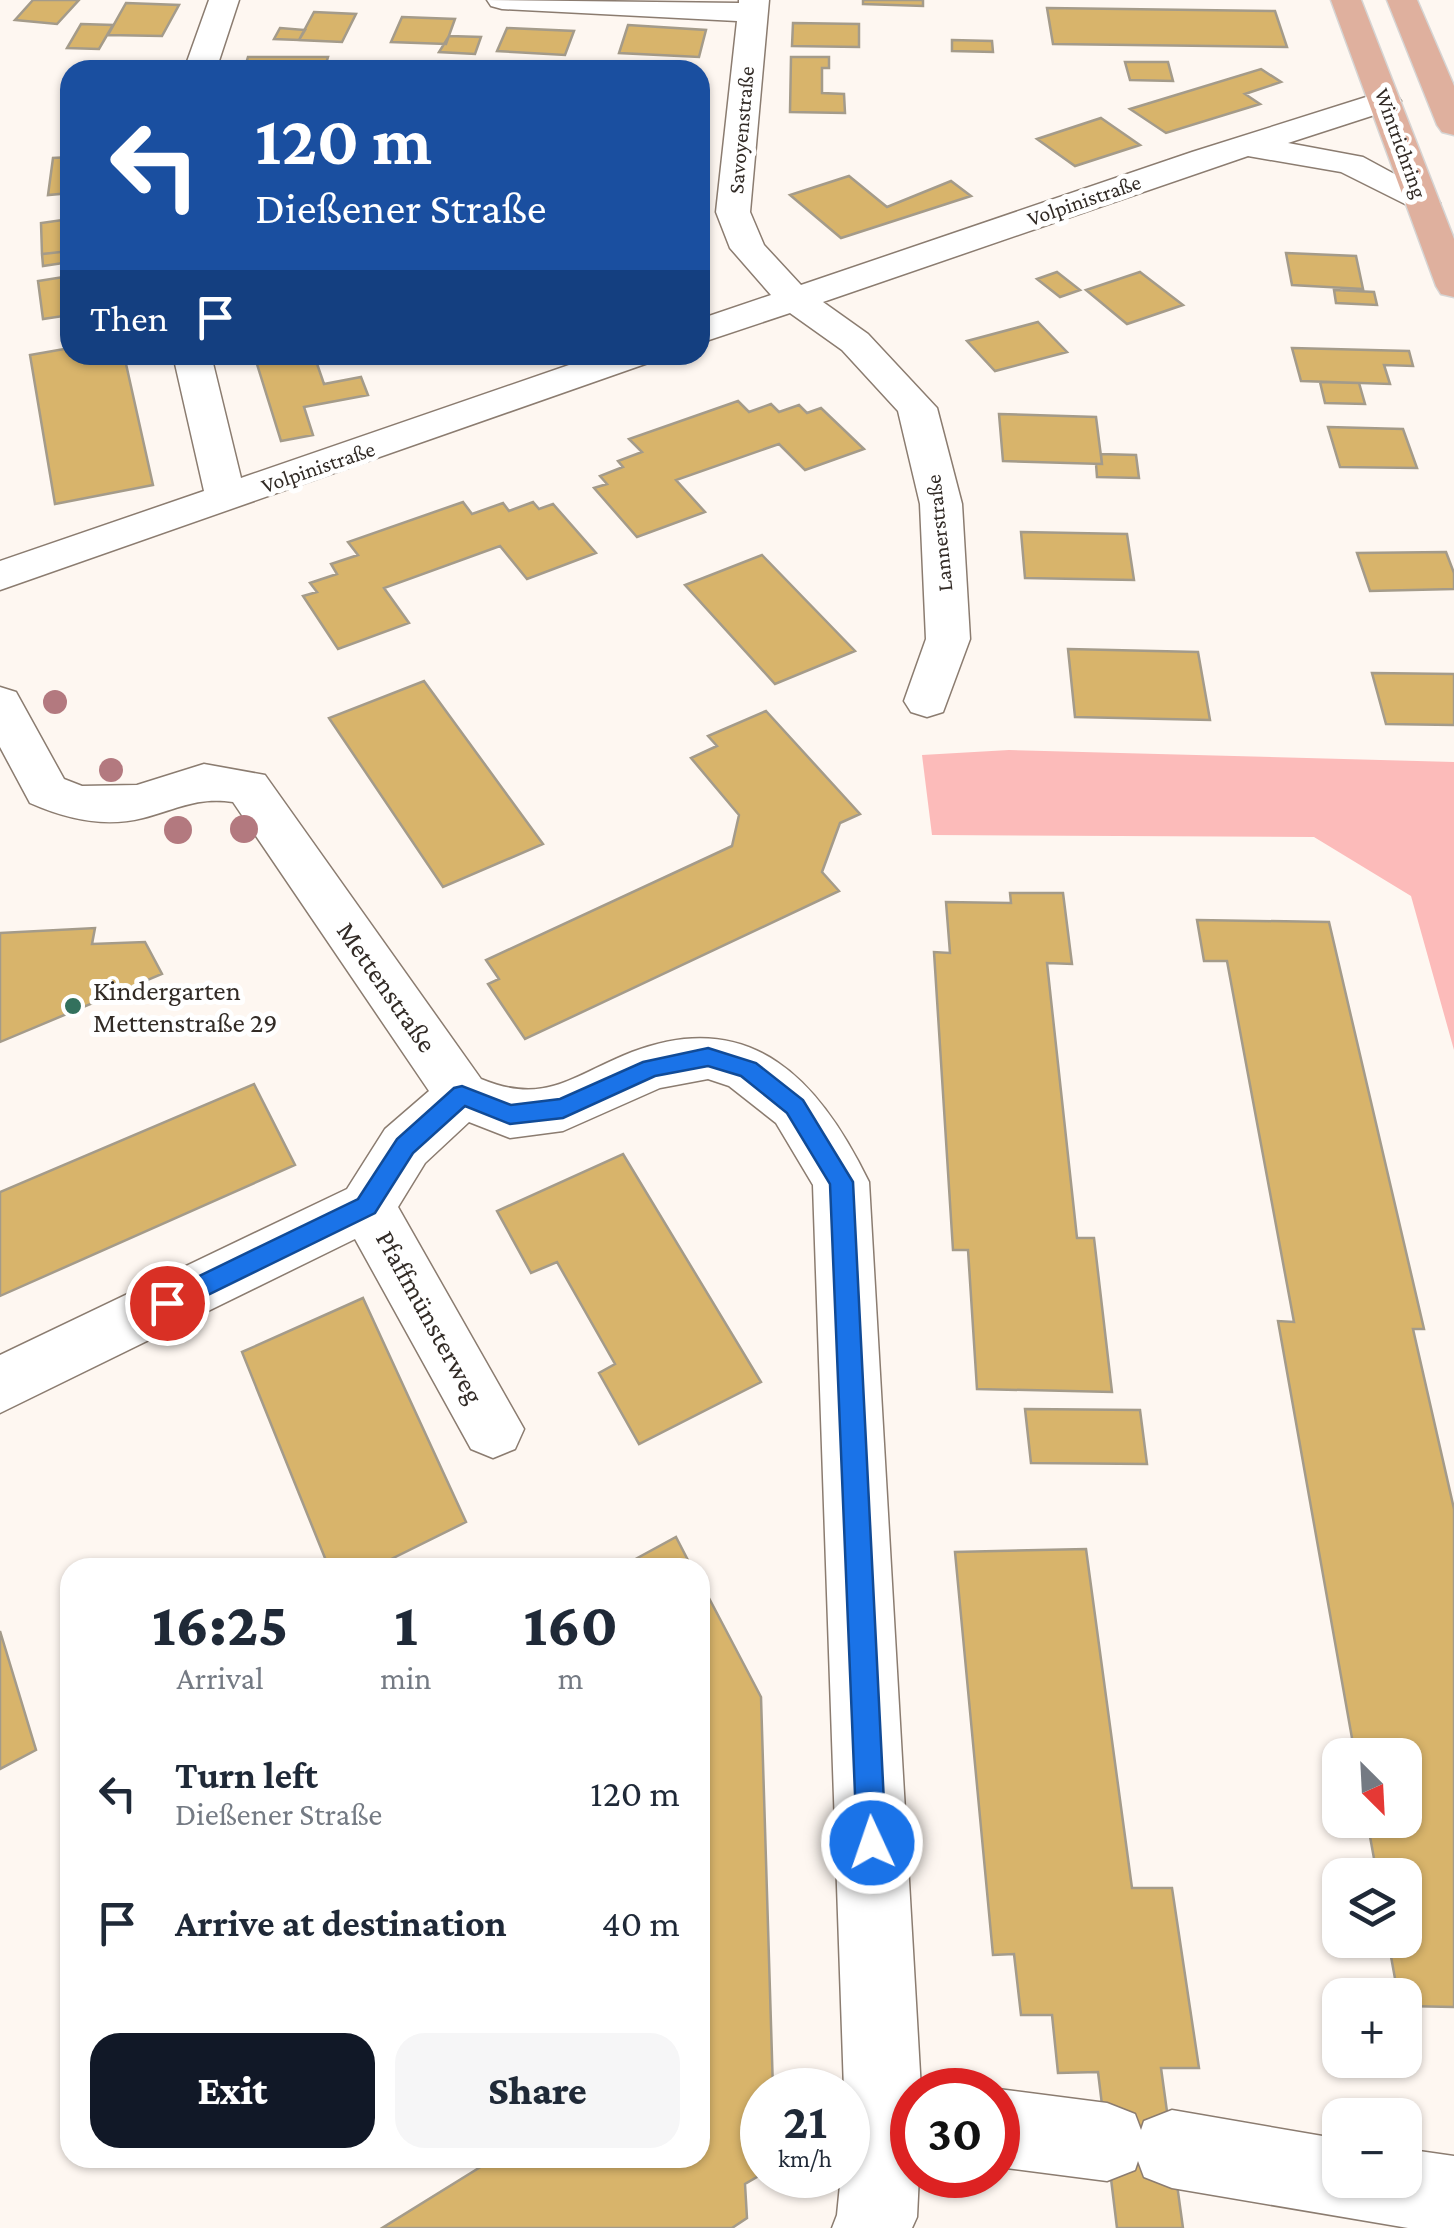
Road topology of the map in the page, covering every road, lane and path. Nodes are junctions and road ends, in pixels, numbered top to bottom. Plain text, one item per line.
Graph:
1 (224, 0) edge
2 (502, 0) edge
3 (1346, 0) edge
4 (1402, 0) edge
5 (753, 6) edge
6 (203, 60) edge
7 (1385, 101) junction
8 (1454, 125) edge
9 (1241, 146) junction
10 (1423, 203) junction
11 (1454, 286) edge
12 (794, 300) junction
13 (710, 329) edge
14 (194, 365) edge
15 (608, 365) edge
16 (226, 499) junction
17 (0, 576) edge
18 (926, 701) dead end
19 (0, 704) edge
20 (462, 1095) junction
21 (366, 1206) junction
22 (0, 1385) edge
23 (492, 1429) dead end
24 (895, 2068) edge
25 (1020, 2131) edge
26 (890, 2150) edge
27 (1322, 2175) edge
28 (1422, 2191) edge
29 (1454, 2196) edge
30 (872, 2228) edge

1 - 6 street
2 - 5 street
3 - 7 main road, Wintrichring
4 - 8 main road, Wintrichring
5 - 12 street, Savoyenstraße
7 - 9 street, Volpinistraße
7 - 10 main road, Wintrichring
9 - 10 street, Volpinistraße
9 - 12 street, Volpinistraße
10 - 11 main road, Wintrichring
12 - 13 street, Volpinistraße
12 - 18 street, Lannerstraße
14 - 16 street
15 - 16 street, Volpinistraße
16 - 17 street, Volpinistraße
19 - 20 street, Mettenstraße
20 - 21 street
20 - 24 street
21 - 22 street
21 - 23 street, Pfaffmünsterweg
25 - 27 street
26 - 30 street
28 - 29 street

